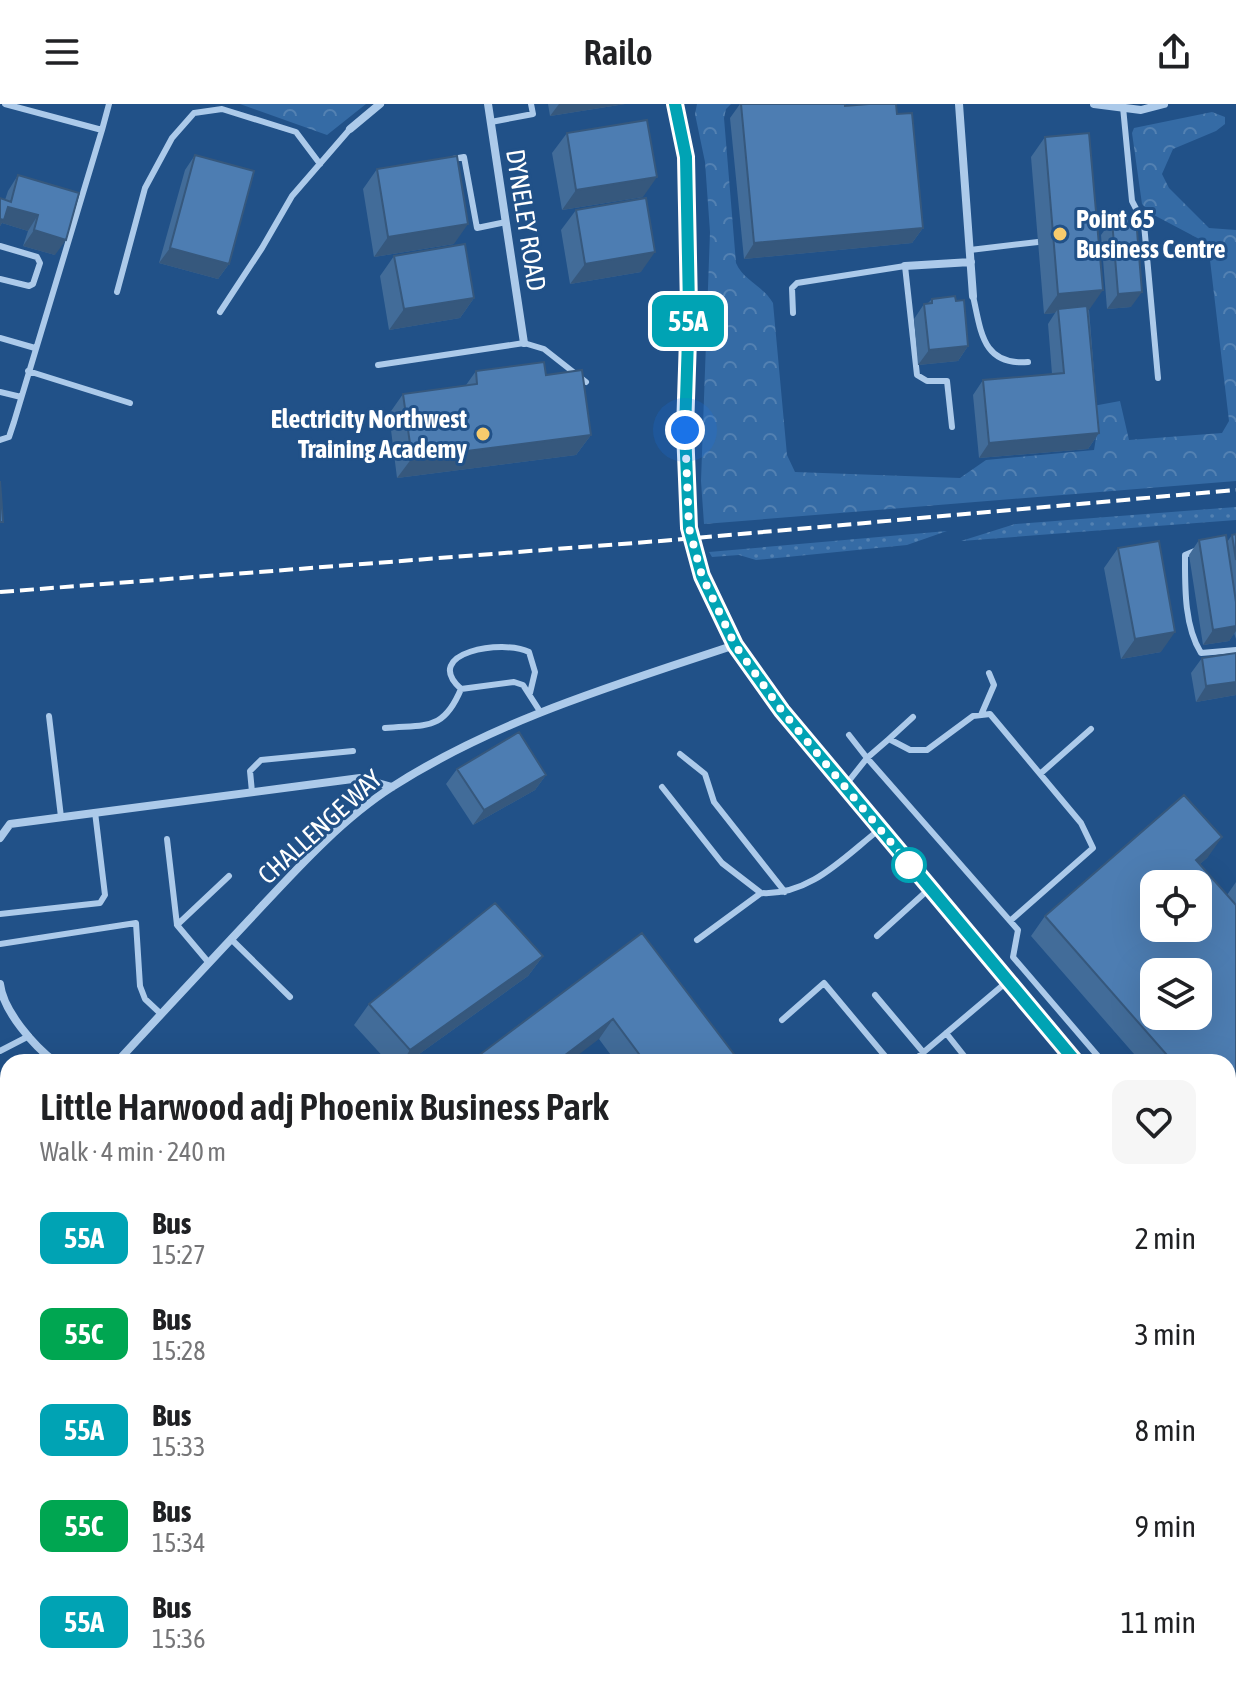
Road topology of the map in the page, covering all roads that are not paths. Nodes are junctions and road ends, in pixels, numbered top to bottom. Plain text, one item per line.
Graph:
1 (5, 104) edge
2 (109, 104) edge
3 (380, 104) edge
4 (488, 104) edge
5 (531, 104) edge
6 (675, 104) edge
7 (959, 104) edge
8 (1094, 104) edge
9 (1164, 104) edge
10 (1123, 107) junction
11 (491, 122) junction
12 (350, 129) joint
13 (102, 130) junction
14 (450, 159) edge
15 (320, 164) junction
16 (506, 222) junction
17 (1038, 242) dead end
18 (0, 246) edge
19 (970, 250) junction
20 (971, 262) junction
21 (905, 266) junction
22 (38, 269) junction
23 (58, 274) junction
24 (0, 279) edge
25 (117, 292) dead end
26 (973, 296) joint
27 (220, 312) dead end
28 (793, 313) dead end
29 (0, 338) edge
30 (524, 343) junction
31 (35, 348) junction
32 (1028, 362) dead end
33 (378, 365) dead end
34 (28, 371) junction
35 (1158, 378) dead end
36 (586, 382) edge
37 (0, 392) edge
38 (21, 397) junction
39 (130, 403) dead end
40 (952, 427) dead end
41 (0, 440) edge
42 (1205, 546) edge
43 (735, 645) junction
44 (1236, 650) edge
45 (989, 673) dead end
46 (461, 689) junction
47 (530, 693) junction
48 (541, 714) junction
49 (981, 715) junction
50 (49, 716) dead end
51 (913, 717) dead end
52 (385, 728) dead end
53 (1091, 729) dead end
54 (849, 735) dead end
55 (889, 739) junction
56 (353, 751) dead end
57 (680, 754) dead end
58 (867, 758) junction
59 (1040, 774) junction
60 (392, 787) junction
61 (662, 787) dead end
62 (844, 787) junction
63 (252, 792) junction
64 (95, 812) junction
65 (61, 817) junction
66 (880, 829) junction
67 (0, 838) edge
68 (167, 839) dead end
69 (229, 876) dead end
70 (929, 889) junction
71 (785, 892) junction
72 (761, 893) junction
73 (0, 914) edge
74 (1010, 921) junction
75 (177, 925) junction
76 (877, 936) dead end
77 (231, 939) junction
78 (697, 940) dead end
79 (0, 944) edge
80 (209, 963) junction
81 (1009, 980) junction
82 (0, 984) edge
83 (875, 995) dead end
84 (290, 997) dead end
85 (161, 1014) junction
86 (782, 1020) dead end
87 (946, 1033) junction
88 (29, 1036) junction
89 (0, 1051) edge
90 (923, 1052) joint
91 (45, 1054) edge
92 (124, 1054) edge
93 (883, 1054) edge
94 (963, 1054) edge
95 (1069, 1054) edge
96 (1096, 1054) edge

1 - 13 lane
2 - 13 lane
3 - 12 street
4 - 11 street, DYNELEY ROAD
5 - 11 lane
6 - 43 street, bridge
7 - 19 street
8 - 10 street
9 - 10 street
10 - 35 lane
11 - 16 street, DYNELEY ROAD
12 - 15 lane
13 - 23 lane
14 - 16 lane
15 - 25 lane
15 - 27 lane
16 - 30 street, DYNELEY ROAD
17 - 19 lane
18 - 22 lane
19 - 20 street
20 - 21 street
20 - 26 street
21 - 28 lane
21 - 40 lane
22 - 23 lane
22 - 24 lane
23 - 31 lane
26 - 32 lane
29 - 31 lane
30 - 33 lane
30 - 36 lane
31 - 34 lane
34 - 38 lane
34 - 39 lane
37 - 38 lane
38 - 41 lane
42 - 44 lane
43 - 48 street, CHALLENGE WAY
43 - 62 street
45 - 49 lane
46 - 47 lane
46 - 47 lane
46 - 52 lane
47 - 48 lane
48 - 60 street, CHALLENGE WAY
49 - 55 lane
49 - 59 lane
50 - 65 lane
51 - 55 lane
53 - 59 lane
54 - 58 lane
55 - 58 lane
56 - 63 lane
57 - 71 lane
58 - 62 lane
58 - 74 lane
59 - 74 lane
60 - 63 street
60 - 77 street, CHALLENGE WAY
61 - 72 lane
62 - 66 street
63 - 64 street
64 - 65 street
64 - 73 lane
65 - 67 street
66 - 70 street
66 - 71 lane
68 - 75 lane
69 - 75 lane
70 - 76 lane
70 - 81 street
71 - 72 lane
72 - 78 lane
74 - 96 lane
75 - 80 lane
77 - 80 street, CHALLENGE WAY
77 - 84 lane
79 - 85 lane
80 - 85 street, CHALLENGE WAY
81 - 87 lane
81 - 95 street
82 - 88 street
83 - 90 lane
85 - 92 street, CHALLENGE WAY
86 - 93 lane
87 - 90 lane
87 - 94 lane
88 - 89 lane
88 - 91 street

